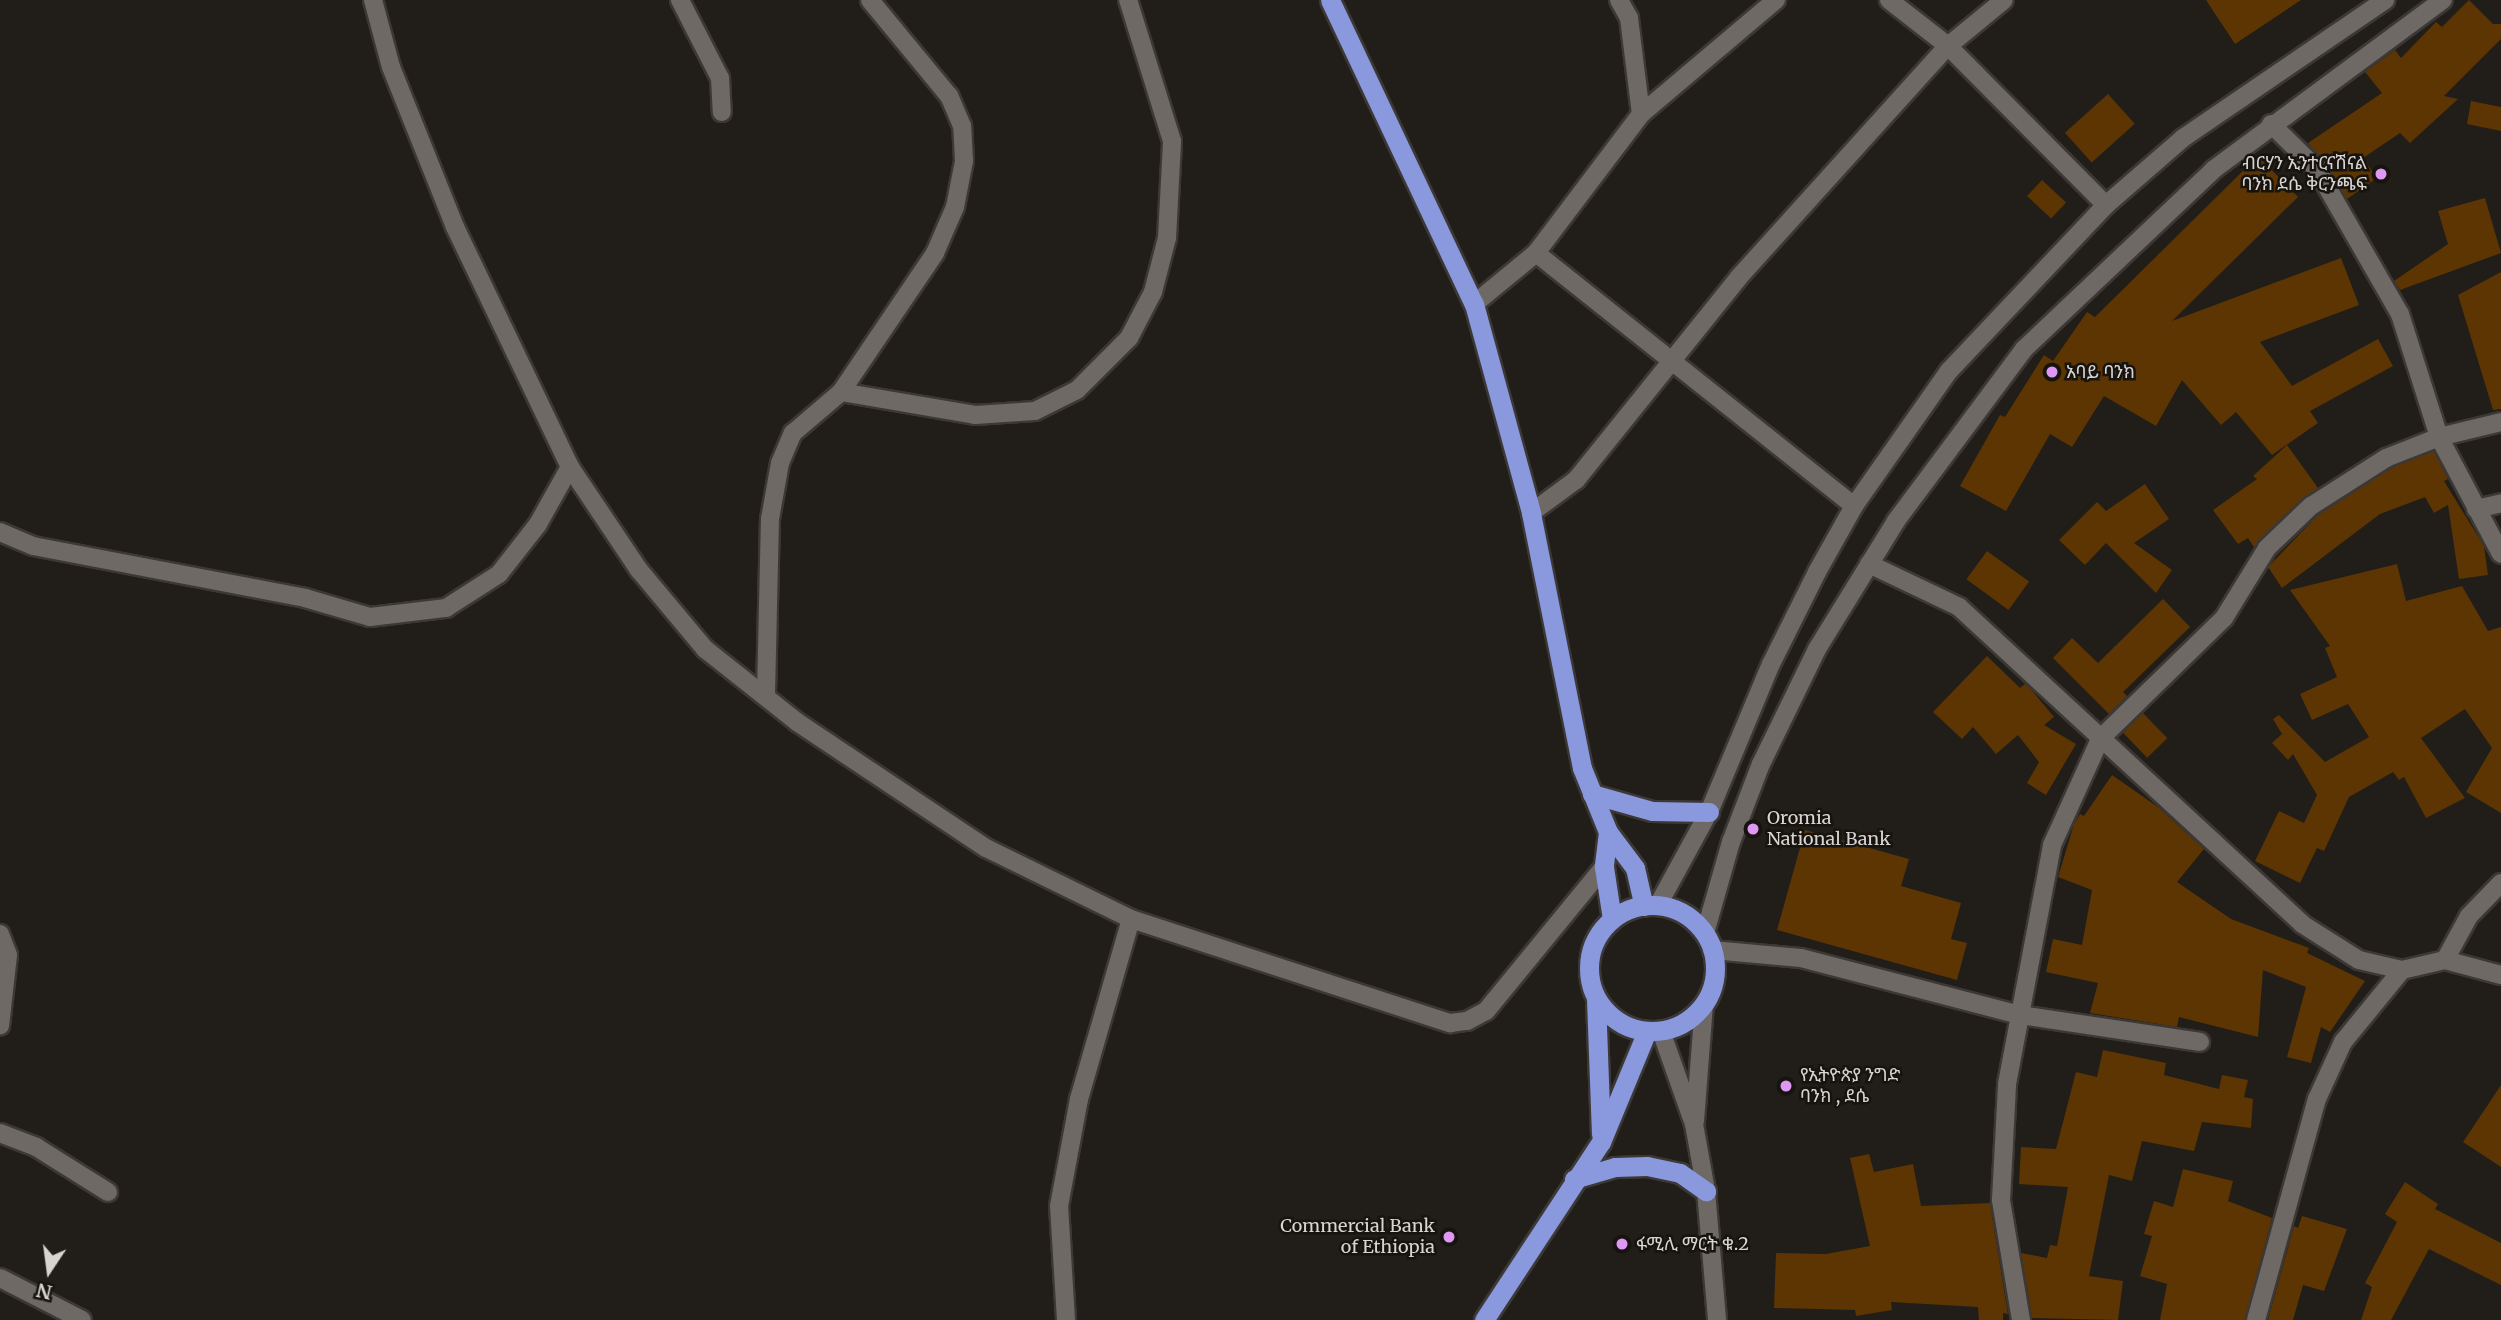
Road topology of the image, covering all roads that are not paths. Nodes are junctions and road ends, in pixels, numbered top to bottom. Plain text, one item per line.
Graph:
1 (373, 0) edge
2 (680, 0) edge
3 (870, 0) edge
4 (1128, 0) edge
5 (1330, 0) edge
6 (1619, 0) edge
7 (1776, 0) edge
8 (1889, 0) edge
9 (2004, 0) edge
10 (2385, 0) edge
11 (2443, 0) edge
12 (2362, 7) edge
13 (1948, 46) junction
14 (722, 112) dead end
15 (1641, 114) junction
16 (2270, 124) junction
17 (2106, 205) junction
18 (1536, 253) junction
19 (1474, 304) junction
20 (1672, 360) junction
21 (841, 392) junction
22 (2501, 422) edge
23 (2440, 437) junction
24 (570, 467) junction
25 (2501, 503) edge
26 (1854, 506) junction
27 (2476, 509) junction
28 (1531, 513) junction
29 (0, 532) edge
30 (2501, 554) edge
31 (1869, 564) junction
32 (765, 694) junction
33 (2100, 739) junction
34 (1592, 794) junction
35 (1709, 812) junction
36 (1608, 832) junction
37 (1604, 867) junction
38 (2501, 883) edge
39 (1651, 905) junction
40 (1131, 919) junction
41 (1612, 919) junction
42 (0, 934) edge
43 (1709, 942) junction
44 (2445, 960) junction
45 (2402, 970) junction
46 (2501, 975) edge
47 (1597, 999) junction
48 (1704, 1004) junction
49 (2020, 1015) junction
50 (0, 1026) edge
51 (1654, 1031) junction
52 (2200, 1042) dead end
53 (1694, 1124) junction
54 (0, 1133) edge
55 (1601, 1142) junction
56 (1574, 1179) junction
57 (1706, 1191) junction
58 (108, 1192) dead end
59 (0, 1278) edge
60 (82, 1320) edge
61 (1066, 1320) edge
62 (1484, 1320) edge
63 (1717, 1320) edge
64 (2021, 1320) edge
65 (2256, 1320) edge

1 - 24 street
2 - 14 street
3 - 21 street
4 - 21 street
5 - 19 highway
6 - 15 street
7 - 15 street
8 - 13 street
9 - 13 street
10 - 12 street
11 - 16 street
12 - 17 street
13 - 17 street
13 - 20 street
15 - 18 street
16 - 23 street
16 - 31 street
17 - 26 street
18 - 19 street
18 - 20 street
19 - 28 highway
20 - 26 street
20 - 28 street
21 - 32 street
22 - 23 street
23 - 27 street
23 - 33 street
24 - 29 street
24 - 32 street
25 - 27 street
26 - 35 street
27 - 30 street
28 - 34 highway
31 - 33 street
31 - 43 street
32 - 40 street
33 - 45 street
33 - 49 street
34 - 35 highway
34 - 36 highway
35 - 39 street
36 - 37 highway
36 - 39 highway
37 - 40 street
37 - 41 highway
38 - 44 street
39 - 41 highway
39 - 43 highway
40 - 61 street
41 - 47 highway
42 - 50 street
43 - 48 highway
43 - 49 street
44 - 45 street
44 - 46 street
45 - 65 street
47 - 51 highway
47 - 55 highway
48 - 51 highway
48 - 53 street
49 - 52 street
49 - 64 street
51 - 53 street
51 - 55 highway
53 - 57 street
54 - 58 street
55 - 56 highway
56 - 57 highway
56 - 62 highway
57 - 63 street
59 - 60 street

